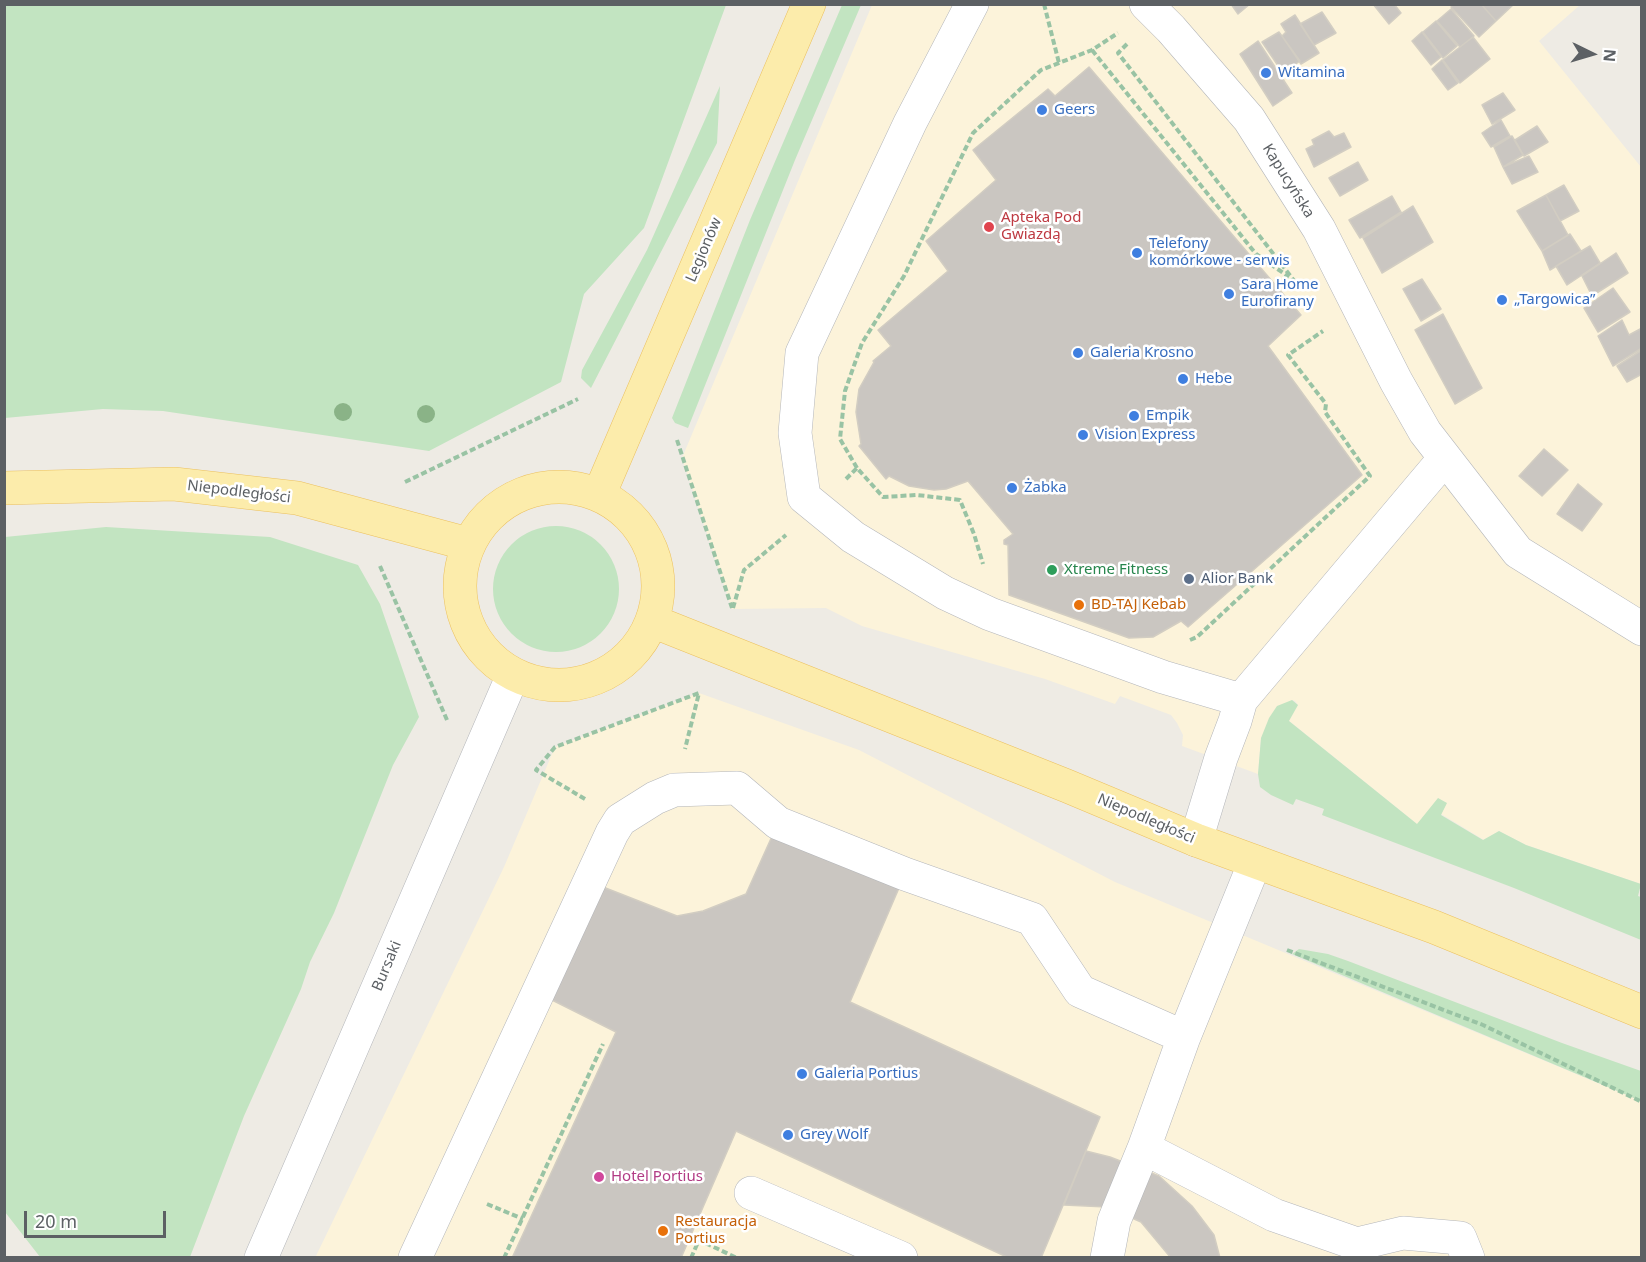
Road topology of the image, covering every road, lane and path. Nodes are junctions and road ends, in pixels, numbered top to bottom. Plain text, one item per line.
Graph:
1 (809, 4) edge
2 (972, 4) edge
3 (1044, 4) edge
4 (1146, 4) edge
5 (1122, 30) dead end
6 (1132, 39) dead end
7 (1092, 50) junction
8 (1059, 63) junction
9 (1293, 279) junction
10 (1305, 295) dead end
11 (1327, 328) dead end
12 (578, 399) dead end
13 (677, 440) dead end
14 (1445, 458) junction
15 (857, 468) junction
16 (405, 482) dead end
17 (4, 489) edge
18 (599, 495) junction
19 (817, 508) junction
20 (468, 544) junction
21 (380, 566) dead end
22 (983, 566) dead end
23 (652, 621) junction
24 (1641, 629) edge
25 (1187, 641) dead end
26 (513, 675) junction
27 (1240, 700) junction
28 (450, 726) dead end
29 (674, 790) junction
30 (620, 820) junction
31 (1196, 840) junction
32 (1255, 862) junction
33 (1287, 950) dead end
34 (1641, 1012) edge
35 (1184, 1037) junction
36 (603, 1044) dead end
37 (1641, 1102) edge
38 (1144, 1148) junction
39 (751, 1193) dead end
40 (485, 1203) dead end
41 (523, 1219) junction
42 (261, 1257) edge
43 (415, 1257) edge
44 (504, 1257) edge
45 (691, 1257) edge
46 (738, 1257) edge
47 (901, 1257) edge
48 (1107, 1257) edge
49 (1468, 1257) edge

1 - 18 main road, Legionów
2 - 19 street
3 - 8 path
4 - 14 street, Kapucyńska
5 - 7 path
6 - 9 path
7 - 8 path
7 - 9 path
8 - 15 path
9 - 10 path
11 - 25 path
12 - 16 path
13 - 19 path
14 - 24 street, Kapucyńska
14 - 27 street
15 - 19 path
15 - 22 path
17 - 20 main road, Niepodległości
18 - 20 main road
18 - 23 main road
19 - 27 street
20 - 26 main road
21 - 28 path
23 - 26 main road
23 - 31 main road, Niepodległości
26 - 42 street, Bursaki
27 - 31 street
29 - 30 street
29 - 30 path
29 - 35 street
30 - 43 street
31 - 32 main road, Niepodległości
32 - 34 main road, Niepodległości
32 - 35 street
33 - 37 path
35 - 38 street
36 - 41 path
38 - 48 street
38 - 49 street
39 - 47 street
40 - 41 path
41 - 44 path
45 - 46 path

